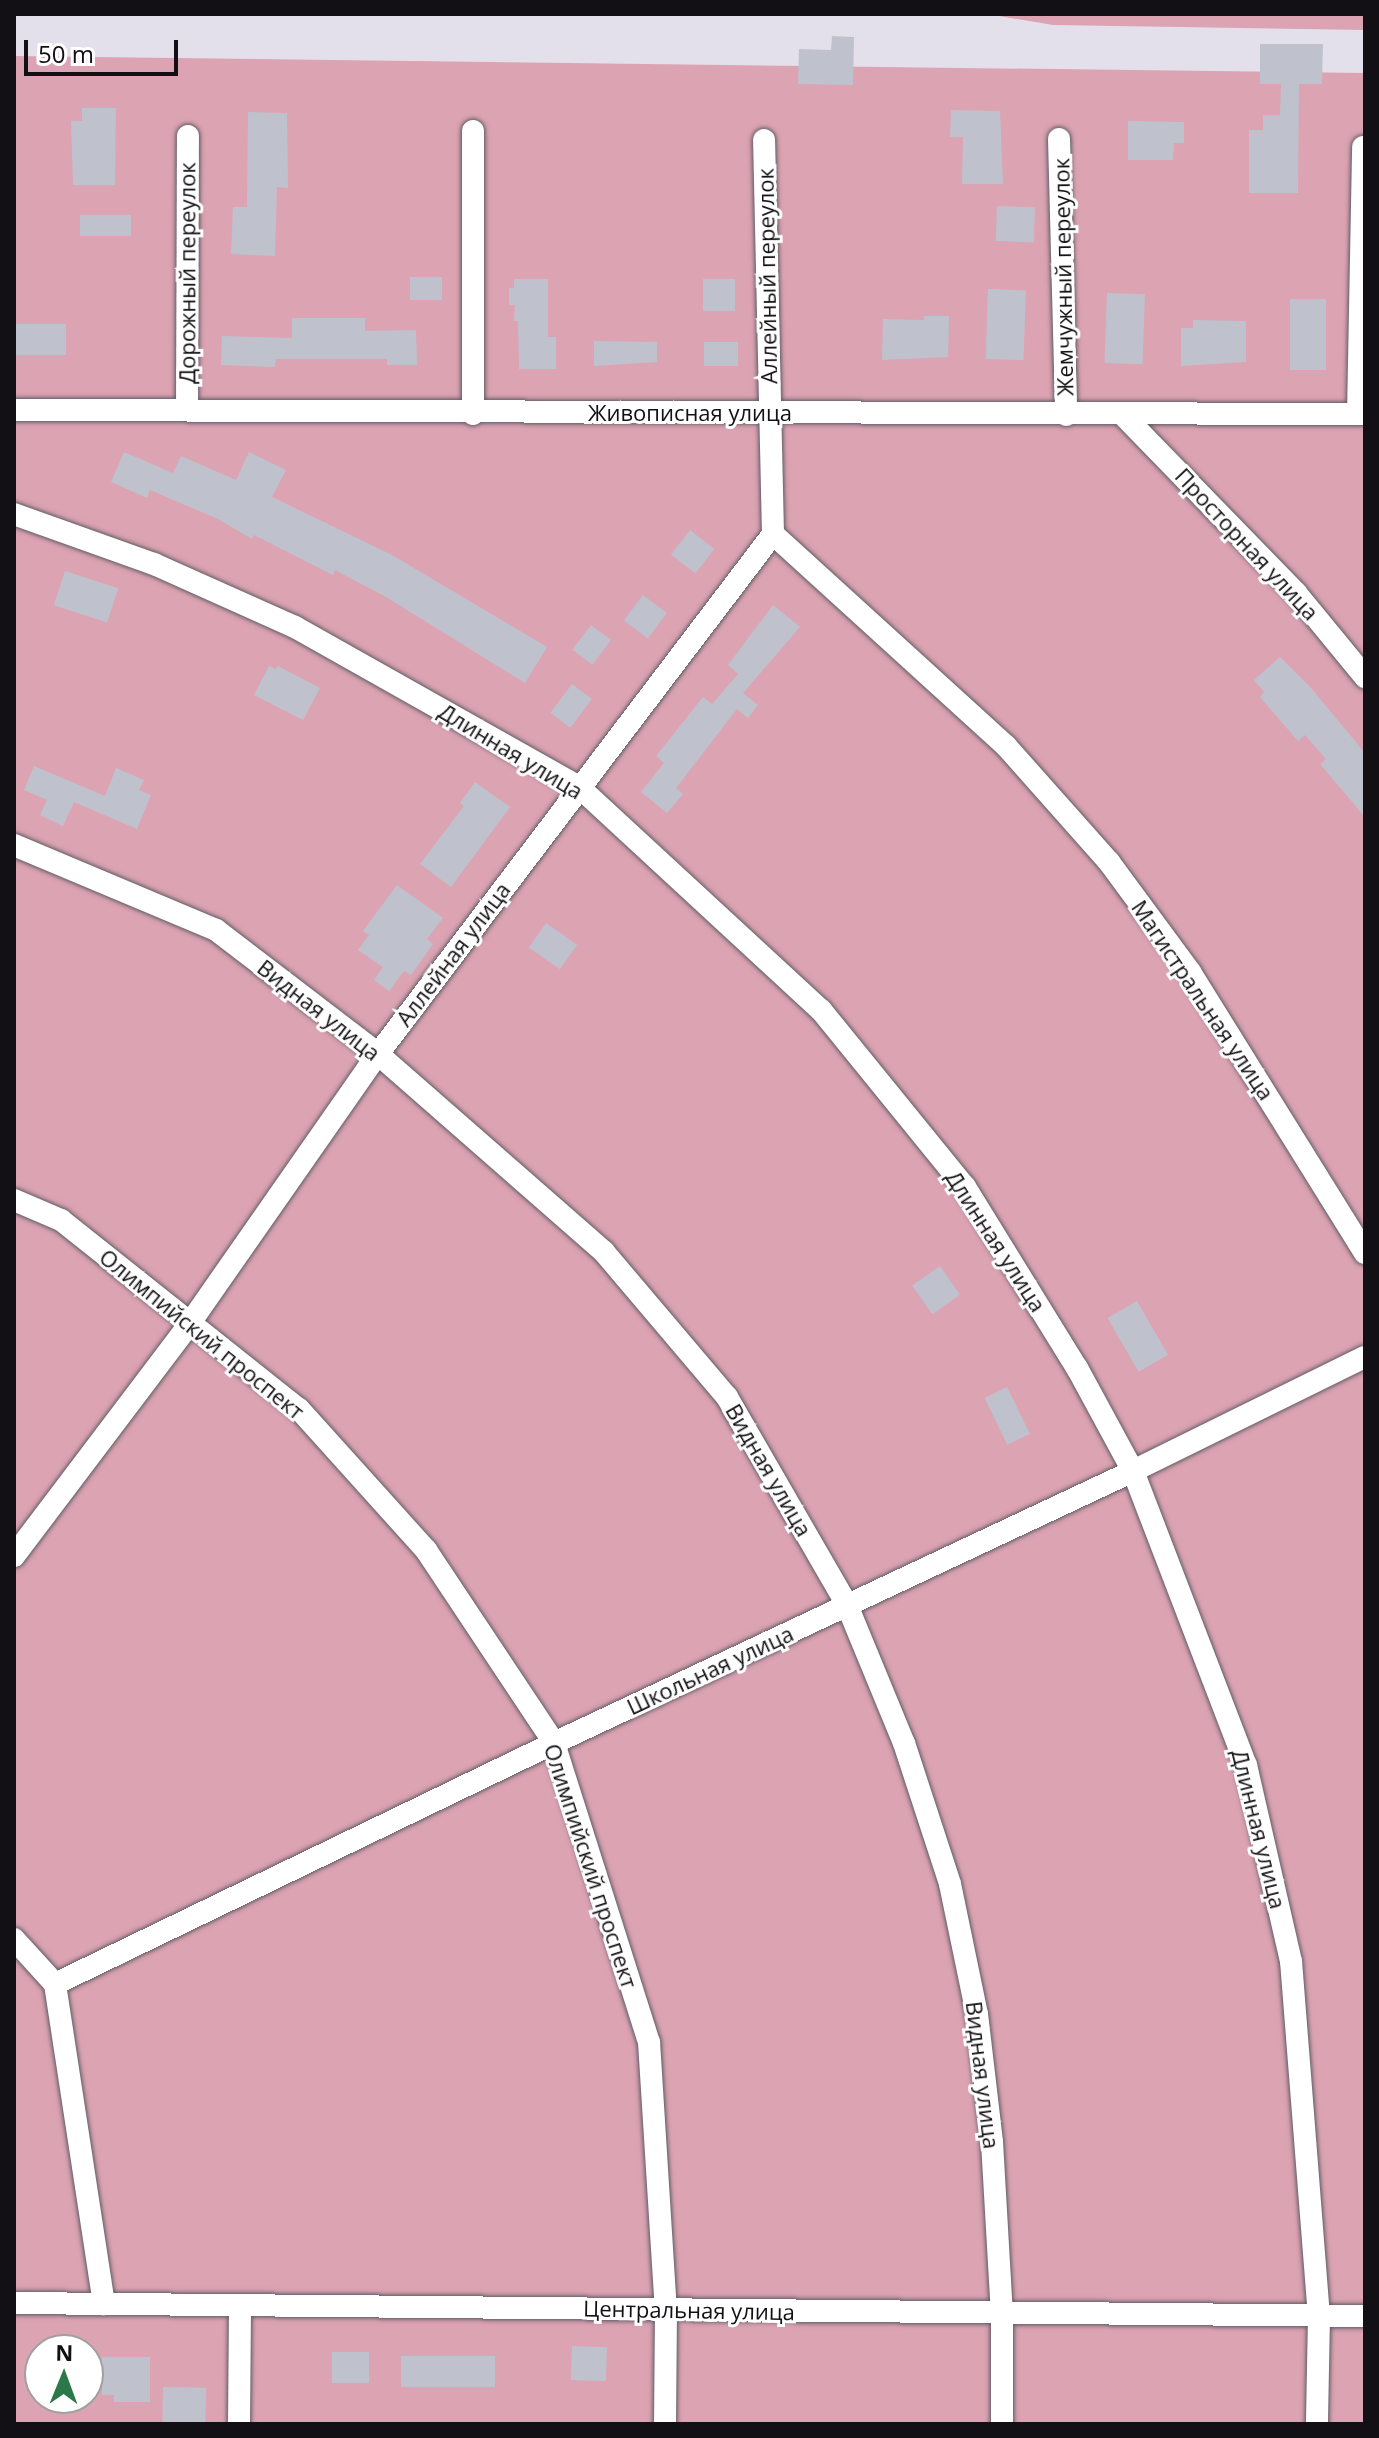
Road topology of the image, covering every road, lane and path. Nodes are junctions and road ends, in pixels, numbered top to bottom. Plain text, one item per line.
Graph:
1 (473, 131) dead end
2 (188, 136) dead end
3 (1059, 139) dead end
4 (764, 140) dead end
5 (1363, 147) edge
6 (14, 410) edge
7 (187, 410) junction
8 (769, 413) junction
9 (473, 414) junction
10 (1362, 414) edge
11 (1066, 415) junction
12 (1124, 416) junction
13 (14, 514) edge
14 (773, 534) junction
15 (1365, 677) edge
16 (579, 787) junction
17 (14, 845) edge
18 (378, 1054) junction
19 (14, 1200) edge
20 (1365, 1253) edge
21 (190, 1323) junction
22 (1365, 1357) edge
23 (1133, 1471) junction
24 (14, 1556) edge
25 (847, 1605) junction
26 (554, 1743) junction
27 (14, 1939) edge
28 (55, 1984) junction
29 (14, 2303) edge
30 (104, 2304) junction
31 (240, 2306) junction
32 (666, 2310) junction
33 (1002, 2313) junction
34 (1319, 2316) junction
35 (1365, 2316) edge
36 (239, 2424) edge
37 (665, 2424) edge
38 (1002, 2424) edge
39 (1317, 2424) edge

1 - 9 street
2 - 7 street, Дорожный переулок
3 - 11 street, Жемчужный переулок
4 - 8 street, Аллейный переулок
5 - 10 street
6 - 7 street, Живописная улица
7 - 9 street, Живописная улица
8 - 9 street, Живописная улица
8 - 11 street, Живописная улица
8 - 14 street
10 - 12 street, Живописная улица
11 - 12 street, Живописная улица
12 - 15 street, Просторная улица
13 - 16 street, Длинная улица
14 - 16 street, Аллейная улица
14 - 20 street, Магистральная улица
16 - 18 street, Аллейная улица
16 - 23 street, Длинная улица
17 - 18 street, Видная улица
18 - 21 street, Аллейная улица
18 - 25 street, Видная улица
19 - 21 street, Олимпийский проспект
21 - 24 street, Аллейная улица
21 - 26 street, Олимпийский проспект
22 - 23 street, Школьная улица
23 - 25 street, Школьная улица
23 - 34 street, Длинная улица
25 - 26 street, Школьная улица
25 - 33 street, Видная улица
26 - 28 street, Школьная улица
26 - 32 street, Олимпийский проспект
27 - 28 street
28 - 30 street
29 - 30 street, Центральная улица
30 - 31 street, Центральная улица
31 - 32 street, Центральная улица
31 - 36 street
32 - 33 street, Центральная улица
32 - 37 street, Олимпийский проспект
33 - 34 street, Центральная улица
33 - 38 street, Видная улица
34 - 35 street, Центральная улица
34 - 39 street, Длинная улица

